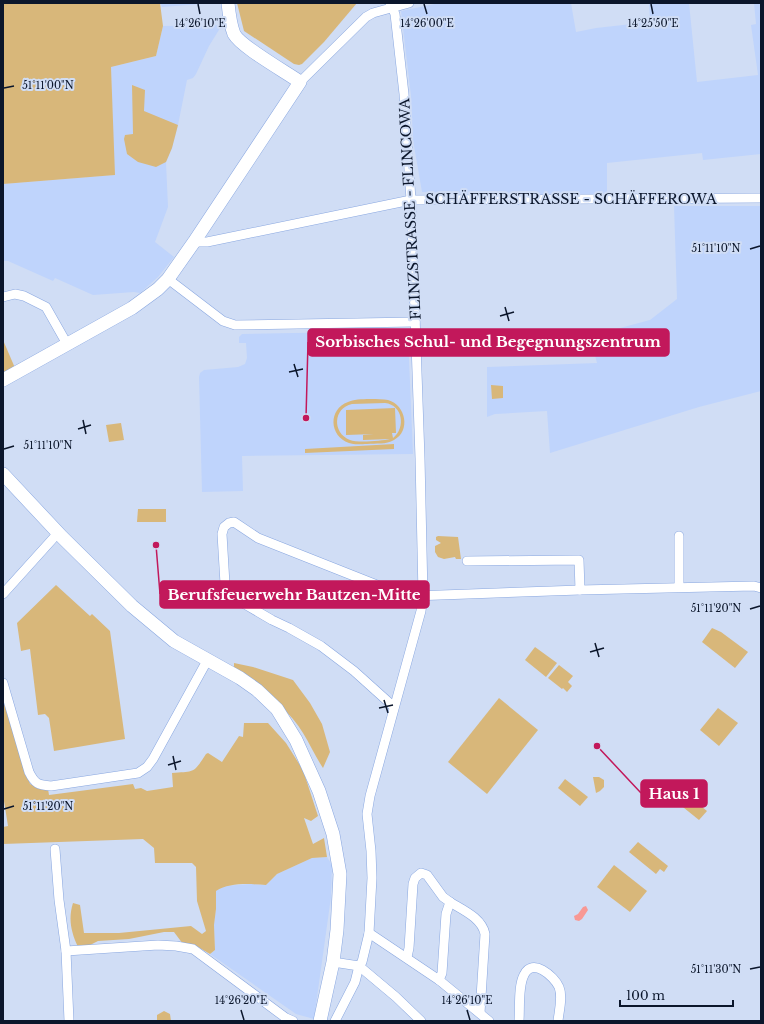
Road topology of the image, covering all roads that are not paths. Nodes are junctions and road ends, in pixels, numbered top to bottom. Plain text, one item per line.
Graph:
1 (228, 3) edge
2 (409, 3) edge
3 (391, 5) edge
4 (300, 82) junction
5 (761, 198) edge
6 (411, 200) junction
7 (194, 242) junction
8 (168, 279) junction
9 (3, 297) edge
10 (415, 322) junction
11 (67, 344) junction
12 (3, 380) edge
13 (3, 474) edge
14 (58, 533) junction
15 (679, 536) dead end
16 (467, 561) dead end
17 (679, 587) junction
18 (761, 588) edge
19 (580, 590) junction
20 (3, 594) edge
21 (424, 595) junction
22 (208, 659) junction
23 (3, 683) edge
24 (394, 707) junction
25 (55, 849) dead end
26 (450, 902) junction
27 (369, 933) junction
28 (66, 951) junction
29 (407, 957) junction
30 (333, 962) junction
31 (360, 966) junction
32 (439, 980) junction
33 (480, 1013) junction
34 (69, 1021) edge
35 (293, 1021) edge
36 (320, 1021) edge
37 (335, 1021) edge
38 (422, 1021) edge
39 (489, 1021) edge
40 (519, 1021) edge
41 (558, 1021) edge

1 - 4 street
2 - 3 street
3 - 4 street
3 - 6 street, FLINZSTRASSE - FLINCOWA
4 - 7 street
5 - 6 street, SCHÄFFERSTRASSE - SCHÄFFEROWA
6 - 7 street, SCHÄFFERSTRASSE - SCHÄFFEROWA
6 - 10 street, FLINZSTRASSE - FLINCOWA
7 - 8 street
8 - 10 street
8 - 11 street
9 - 11 street
10 - 21 street, FLINZSTRASSE - FLINCOWA
11 - 12 street
13 - 14 street
14 - 20 street
14 - 22 street
15 - 17 street
16 - 19 street
17 - 18 street
17 - 19 street
19 - 21 street
21 - 24 street, FLINZSTRASSE - FLINCOWA
21 - 24 street
22 - 23 street
22 - 30 street
24 - 27 street, FLINZSTRASSE - FLINCOWA
25 - 28 street
26 - 29 street
26 - 32 street
26 - 33 street
27 - 29 street
27 - 31 street, FLINZSTRASSE - FLINCOWA
28 - 34 street
28 - 35 street
29 - 32 street
30 - 31 street
30 - 36 street
31 - 37 street, FLINZSTRASSE - FLINCOWA
31 - 38 street
32 - 33 street
33 - 39 street
40 - 41 street

